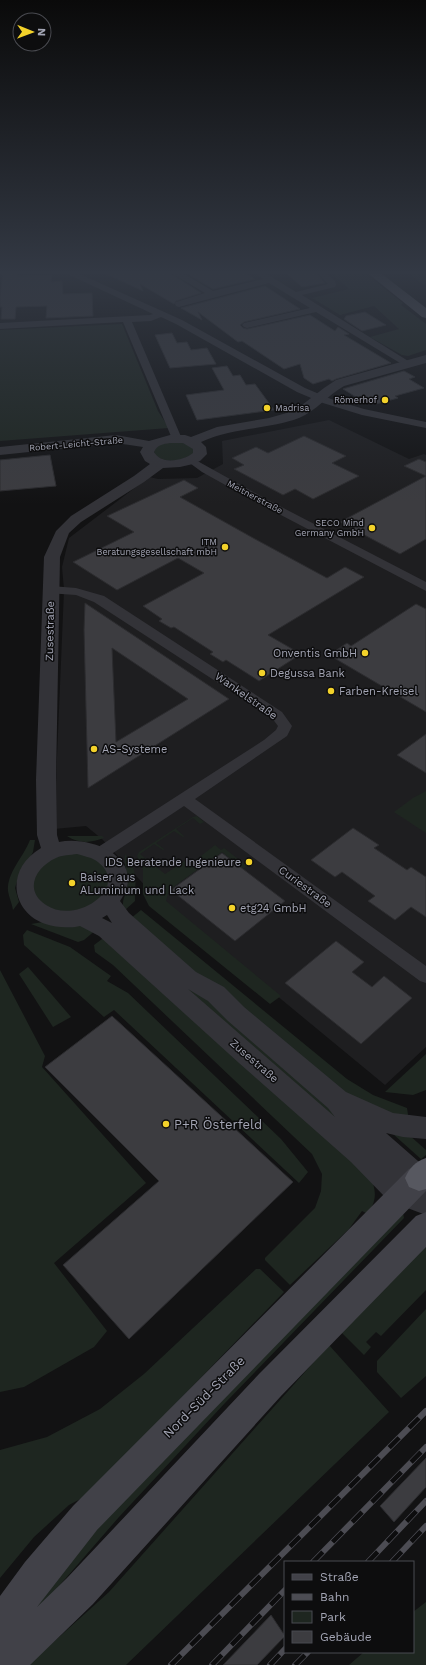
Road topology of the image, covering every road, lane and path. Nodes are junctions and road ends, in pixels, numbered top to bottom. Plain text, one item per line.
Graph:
1 (138, 349) edge
2 (228, 349) edge
3 (382, 349) edge
4 (426, 358) edge
5 (408, 364) junction
6 (319, 397) junction
7 (426, 425) edge
8 (177, 439) junction
9 (191, 442) junction
10 (151, 445) junction
11 (0, 451) edge
12 (192, 461) junction
13 (160, 463) junction
14 (426, 587) edge
15 (51, 590) junction
16 (184, 798) junction
17 (52, 851) junction
18 (101, 853) junction
19 (110, 902) junction
20 (83, 918) junction
21 (426, 976) edge
22 (337, 1100) junction
23 (426, 1128) edge
24 (420, 1186) edge
25 (426, 1226) edge
26 (0, 1627) edge
27 (3, 1665) edge

1 - 8 street
2 - 6 street
3 - 5 street
4 - 5 street
5 - 6 street
6 - 7 street
6 - 9 street
8 - 9 street, Robert-Leicht-Straße
8 - 10 street, Robert-Leicht-Straße
9 - 12 street
10 - 11 street, Robert-Leicht-Straße
10 - 13 street
12 - 13 street
12 - 14 street, Meitnerstraße
13 - 15 street, Zusestraße
15 - 16 street, Wankelstraße
15 - 17 street, Zusestraße
16 - 18 street, Wankelstraße
16 - 21 street, Curiestraße
17 - 18 street
17 - 20 street
18 - 19 street
19 - 20 street
19 - 22 street
20 - 24 street, Zusestraße
22 - 23 street
22 - 24 street
24 - 26 main road, Nord-Süd-Straße
25 - 27 main road

